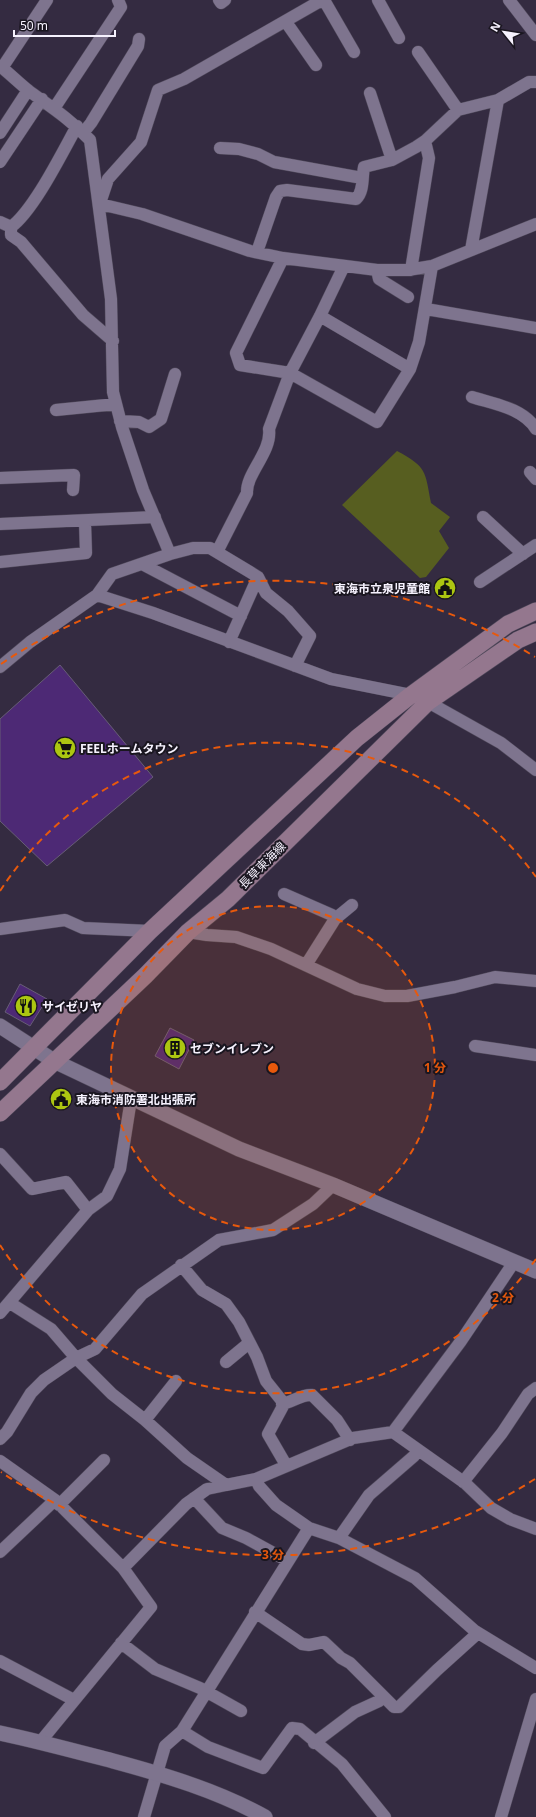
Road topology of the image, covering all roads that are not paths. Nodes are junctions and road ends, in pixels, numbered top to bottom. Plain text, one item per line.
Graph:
1 (47, 0) edge
2 (118, 0) edge
3 (219, 0) edge
4 (225, 0) edge
5 (323, 0) edge
6 (378, 0) edge
7 (509, 0) edge
8 (286, 22) junction
9 (536, 35) edge
10 (399, 38) dead end
11 (139, 39) dead end
12 (354, 52) dead end
13 (418, 52) dead end
14 (316, 65) dead end
15 (1, 67) edge
16 (536, 82) edge
17 (28, 90) junction
18 (370, 93) dead end
19 (42, 99) junction
20 (498, 100) junction
21 (54, 107) junction
22 (458, 110) junction
23 (80, 129) junction
24 (0, 134) edge
25 (425, 141) junction
26 (220, 148) dead end
27 (392, 160) junction
28 (0, 162) edge
29 (362, 178) junction
30 (100, 204) junction
31 (5, 224) edge
32 (536, 224) edge
33 (471, 250) junction
34 (257, 252) junction
35 (283, 258) junction
36 (344, 266) junction
37 (432, 266) junction
38 (377, 270) junction
39 (411, 270) junction
40 (408, 297) dead end
41 (426, 309) junction
42 (320, 316) junction
43 (536, 328) edge
44 (113, 341) junction
45 (410, 370) junction
46 (290, 373) junction
47 (175, 374) dead end
48 (472, 397) dead end
49 (116, 404) junction
50 (56, 410) dead end
51 (120, 421) junction
52 (536, 429) edge
53 (0, 478) edge
54 (73, 490) dead end
55 (154, 517) junction
56 (483, 517) dead end
57 (85, 522) junction
58 (0, 524) edge
59 (536, 545) edge
60 (217, 552) junction
61 (170, 554) junction
62 (523, 554) junction
63 (0, 562) edge
64 (142, 564) junction
65 (258, 577) junction
66 (480, 582) dead end
67 (97, 595) junction
68 (536, 611) edge
69 (241, 616) junction
70 (536, 632) edge
71 (229, 642) junction
72 (295, 666) junction
73 (0, 667) edge
74 (411, 695) junction
75 (428, 702) junction
76 (536, 770) edge
77 (284, 894) dead end
78 (352, 904) dead end
79 (335, 919) junction
80 (0, 930) edge
81 (150, 931) junction
82 (188, 932) junction
83 (306, 965) junction
84 (536, 982) edge
85 (0, 1026) edge
86 (475, 1046) dead end
87 (35, 1048) junction
88 (536, 1055) edge
89 (54, 1060) junction
90 (0, 1082) edge
91 (131, 1099) junction
92 (0, 1113) edge
93 (0, 1154) edge
94 (333, 1185) junction
95 (88, 1210) junction
96 (514, 1262) junction
97 (182, 1265) junction
98 (536, 1271) edge
99 (10, 1303) junction
100 (0, 1312) edge
101 (249, 1343) junction
102 (76, 1358) junction
103 (226, 1362) dead end
104 (176, 1381) dead end
105 (536, 1388) edge
106 (282, 1404) junction
107 (145, 1420) junction
108 (392, 1432) junction
109 (0, 1439) edge
110 (350, 1440) junction
111 (418, 1450) junction
112 (104, 1460) dead end
113 (0, 1461) edge
114 (286, 1465) junction
115 (256, 1479) junction
116 (463, 1482) junction
117 (226, 1485) junction
118 (194, 1498) junction
119 (57, 1502) junction
120 (309, 1528) junction
121 (536, 1529) edge
122 (338, 1538) junction
123 (0, 1552) edge
124 (288, 1561) junction
125 (123, 1568) junction
126 (255, 1612) junction
127 (478, 1633) junction
128 (121, 1643) junction
129 (0, 1661) edge
130 (536, 1668) edge
131 (206, 1692) junction
132 (383, 1697) junction
133 (536, 1699) edge
134 (74, 1700) junction
135 (241, 1711) dead end
136 (182, 1731) junction
137 (0, 1733) edge
138 (41, 1741) junction
139 (314, 1743) junction
140 (157, 1773) junction
141 (144, 1817) edge
142 (265, 1817) edge
143 (385, 1817) edge
144 (501, 1817) edge

1 - 15 street
2 - 21 street
3 - 4 street
5 - 8 street
5 - 12 street
6 - 10 street
7 - 9 street
8 - 14 street
8 - 30 street
11 - 23 street
13 - 22 street
15 - 17 street
16 - 20 street
17 - 19 street
17 - 24 street
18 - 27 street
19 - 21 street
19 - 28 street
20 - 22 street
20 - 33 street
21 - 23 street
22 - 25 street
23 - 30 street
23 - 31 street
25 - 27 street
25 - 39 street
26 - 29 street
27 - 29 street
29 - 34 street
30 - 34 street
30 - 44 street
31 - 44 street
32 - 33 street
33 - 37 street
34 - 35 street
35 - 36 street
35 - 46 street
36 - 38 street
36 - 42 street
37 - 39 street
37 - 41 street
38 - 39 street
38 - 40 street
41 - 43 street
41 - 45 street
42 - 45 street
42 - 46 street
44 - 49 street
45 - 46 street
46 - 60 street
47 - 51 street
48 - 52 street
49 - 50 street
49 - 51 street
51 - 55 street
53 - 54 street
55 - 57 street
55 - 61 street
56 - 62 street
57 - 58 street
57 - 63 street
59 - 62 street
60 - 61 street
60 - 65 street
61 - 64 street
62 - 66 street
64 - 67 street
64 - 69 street
65 - 69 street
65 - 72 street
67 - 71 street
67 - 73 street
68 - 74 main road
69 - 71 street
70 - 75 main road, 長草東海線
71 - 72 street
72 - 74 street
74 - 75 street
74 - 81 main road
75 - 76 street
75 - 82 main road, 長草東海線
77 - 79 street
78 - 79 street
79 - 83 street
80 - 81 street
81 - 87 main road
82 - 83 street
82 - 89 main road, 長草東海線
83 - 84 street
85 - 87 street
86 - 88 street
87 - 89 street
87 - 90 main road
89 - 91 street
89 - 92 main road, 長草東海線
91 - 94 street
91 - 95 street
93 - 95 street
94 - 96 street
94 - 97 street
95 - 99 street
96 - 98 street
96 - 108 street
97 - 101 street
97 - 102 street
99 - 100 street
99 - 102 street
101 - 103 street
101 - 106 street
102 - 107 street
102 - 109 street
104 - 107 street
105 - 116 street
106 - 110 street
106 - 114 street
107 - 117 street
108 - 110 street
108 - 111 street
110 - 114 street
111 - 116 street
111 - 122 street
112 - 119 street
113 - 119 street
114 - 115 street
115 - 117 street
115 - 120 street
116 - 121 street
117 - 118 street
118 - 124 street
118 - 125 street
119 - 123 street
119 - 125 street
120 - 122 street
120 - 124 street
122 - 127 street
124 - 126 street
125 - 128 street
126 - 131 street
126 - 132 street
127 - 130 street
127 - 132 street
128 - 131 street
128 - 134 street
129 - 134 street
131 - 135 street
131 - 136 street
132 - 139 street
133 - 144 street
134 - 138 street
136 - 139 street
136 - 140 street
137 - 138 street
138 - 140 street
139 - 143 street
140 - 141 street
140 - 142 street

